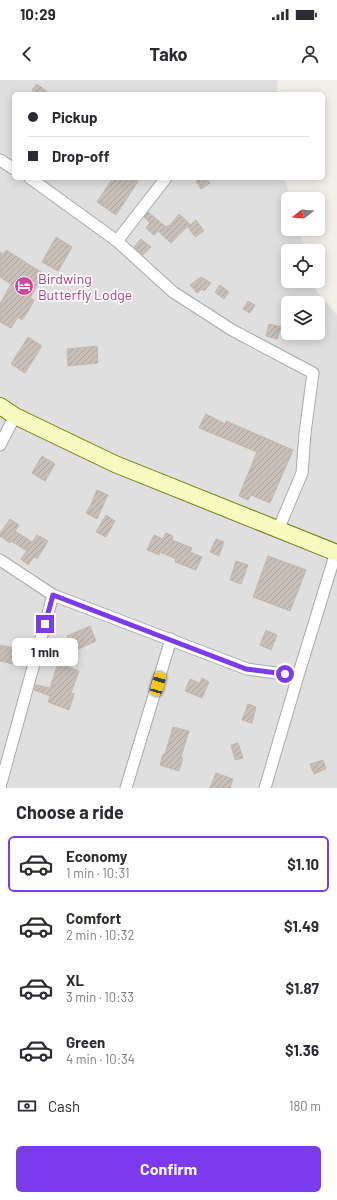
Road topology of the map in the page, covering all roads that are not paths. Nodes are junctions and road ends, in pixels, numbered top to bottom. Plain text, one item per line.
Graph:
1 (0, 160) edge
2 (12, 168) edge
3 (33, 180) edge
4 (164, 180) edge
5 (117, 241) junction
6 (0, 406) edge
7 (15, 416) junction
8 (0, 445) edge
9 (278, 530) junction
10 (336, 553) edge
11 (0, 560) edge
12 (53, 595) junction
13 (171, 639) junction
14 (298, 676) junction
15 (0, 787) edge
16 (126, 788) edge
17 (265, 788) edge

1 - 2 street
3 - 5 street
4 - 5 street
5 - 9 street
6 - 7 main road
7 - 8 street
7 - 9 main road
9 - 10 main road
10 - 14 street
11 - 12 street
12 - 13 street
12 - 15 street
13 - 14 street
13 - 16 street
14 - 17 street

